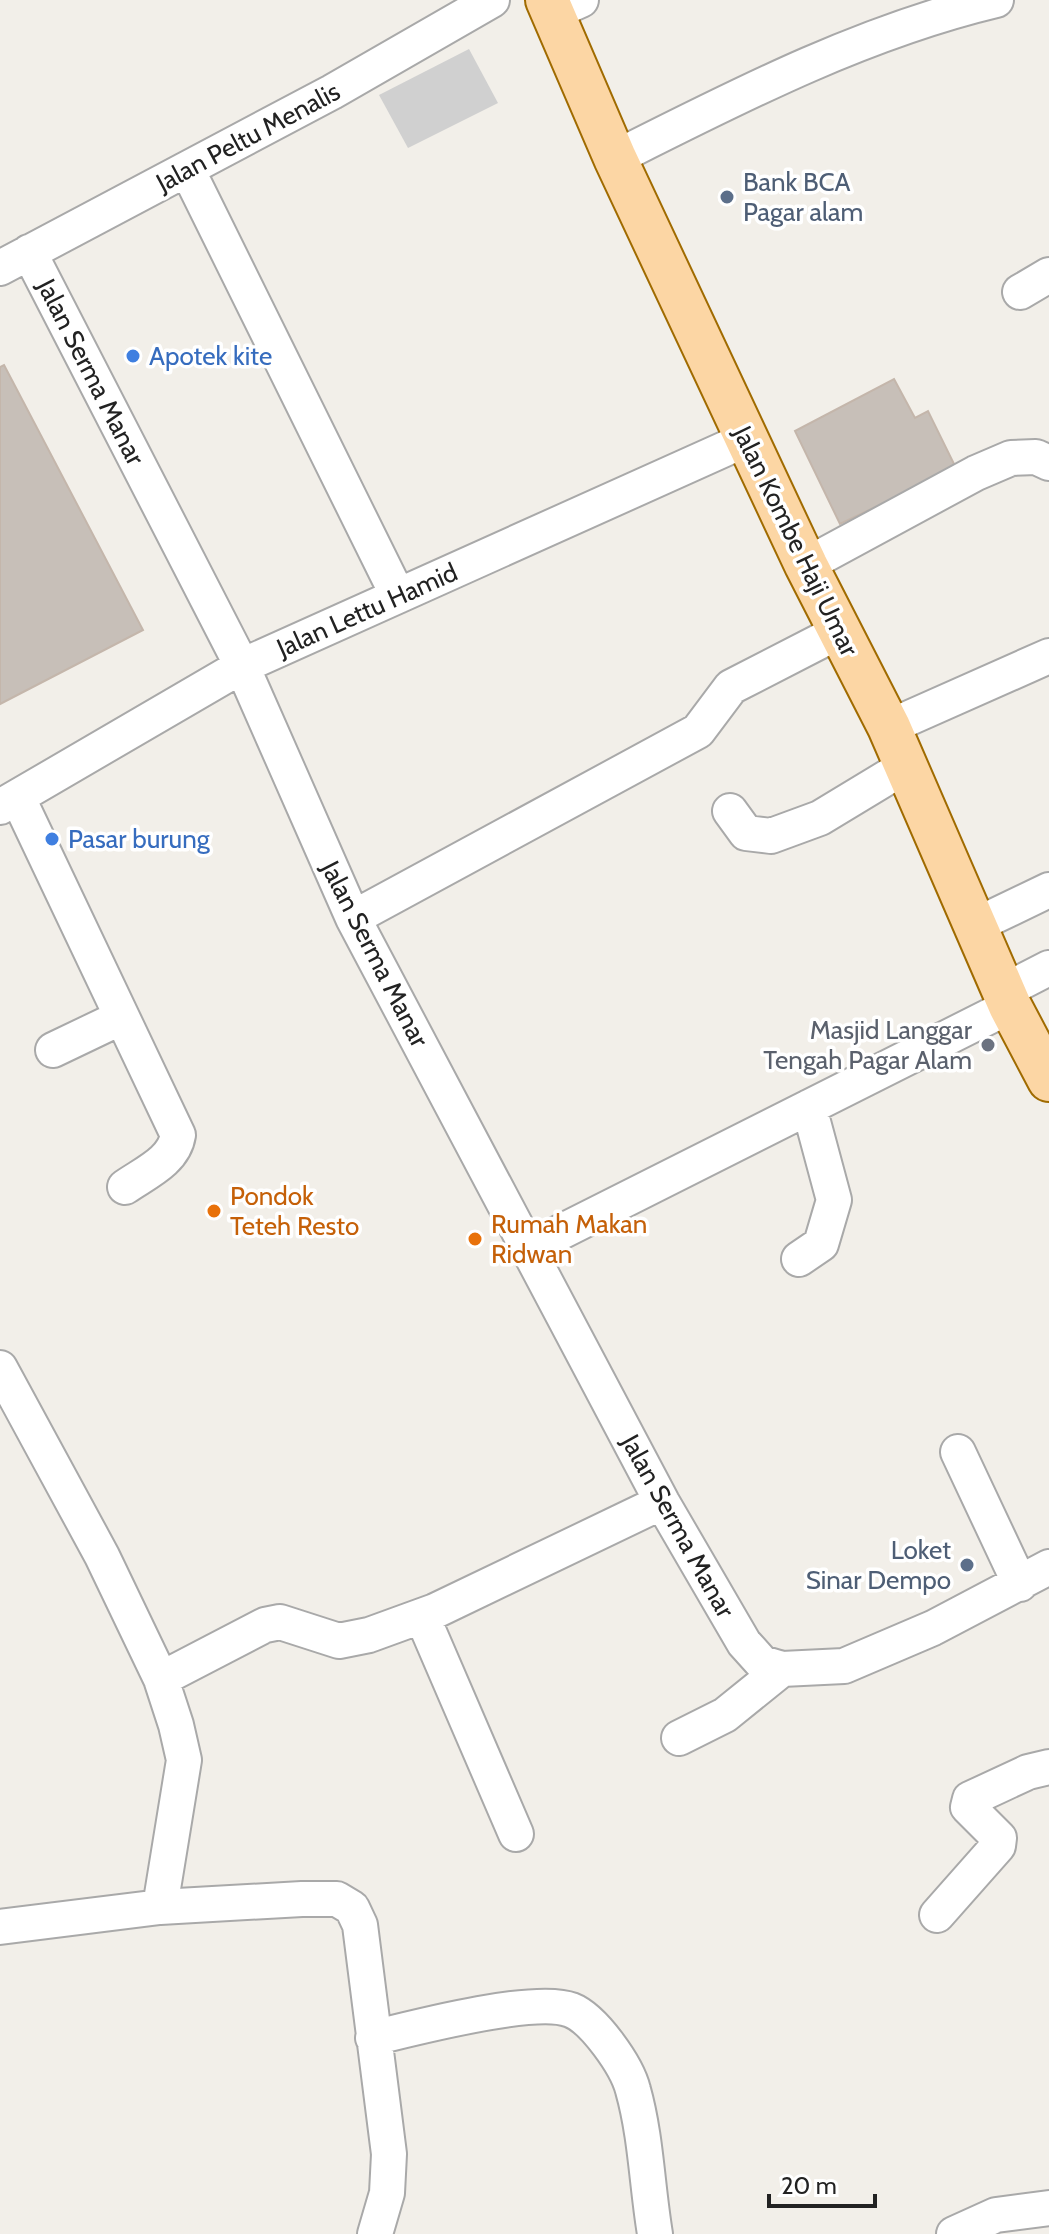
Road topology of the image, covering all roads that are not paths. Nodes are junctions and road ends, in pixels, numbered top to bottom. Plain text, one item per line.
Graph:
1 (492, 0) edge
2 (996, 0) edge
3 (560, 4) edge
4 (615, 158) junction
5 (187, 169) junction
6 (14, 260) edge
7 (747, 439) junction
8 (1049, 463) edge
9 (806, 565) junction
10 (398, 596) junction
11 (838, 632) junction
12 (1049, 656) edge
13 (242, 666) junction
14 (889, 727) junction
15 (906, 766) junction
16 (9, 802) edge
17 (730, 811) dead end
18 (1049, 890) edge
19 (353, 918) junction
20 (976, 925) junction
21 (1049, 968) edge
22 (1007, 998) junction
23 (122, 1017) junction
24 (53, 1050) dead end
25 (1049, 1080) edge
26 (809, 1107) junction
27 (125, 1187) dead end
28 (529, 1248) junction
29 (799, 1259) dead end
30 (0, 1368) edge
31 (958, 1452) dead end
32 (662, 1502) junction
33 (1049, 1567) edge
34 (1020, 1584) junction
35 (422, 1616) junction
36 (782, 1669) junction
37 (161, 1679) junction
38 (679, 1738) dead end
39 (1049, 1767) edge
40 (516, 1834) dead end
41 (160, 1907) junction
42 (937, 1915) dead end
43 (0, 1927) edge
44 (373, 2038) junction
45 (1049, 2208) edge
46 (375, 2234) edge
47 (655, 2234) edge
48 (954, 2234) edge

1 - 5 street, Jalan Peltu Menalis
2 - 4 street
3 - 4 main road, Jalan Kombe Haji Umar
4 - 7 main road, Jalan Kombe Haji Umar
5 - 6 street, Jalan Peltu Menalis
5 - 10 street
6 - 13 street, Jalan Serma Manar
7 - 9 main road, Jalan Kombe Haji Umar
7 - 10 street, Jalan Lettu Hamid
8 - 9 street
9 - 11 main road, Jalan Kombe Haji Umar
10 - 13 street, Jalan Lettu Hamid
11 - 14 main road, Jalan Kombe Haji Umar
11 - 19 street
12 - 14 street
13 - 16 street, Jalan Lettu Hamid
13 - 19 street, Jalan Serma Manar
14 - 15 main road, Jalan Kombe Haji Umar
15 - 17 street
15 - 20 main road, Jalan Kombe Haji Umar
16 - 23 street
18 - 20 street
19 - 28 street, Jalan Serma Manar
20 - 22 main road, Jalan Kombe Haji Umar
21 - 22 street
22 - 25 main road, Jalan Kombe Haji Umar
22 - 26 street
23 - 24 street
23 - 27 street
26 - 28 street
26 - 29 street
28 - 32 street, Jalan Serma Manar
30 - 37 street
31 - 34 street
32 - 35 street
32 - 36 street, Jalan Serma Manar
33 - 34 street
34 - 36 street
35 - 37 street
35 - 40 street
36 - 38 street
37 - 41 street
39 - 42 street
41 - 43 street
41 - 44 street
44 - 46 street
44 - 47 street
45 - 48 street

